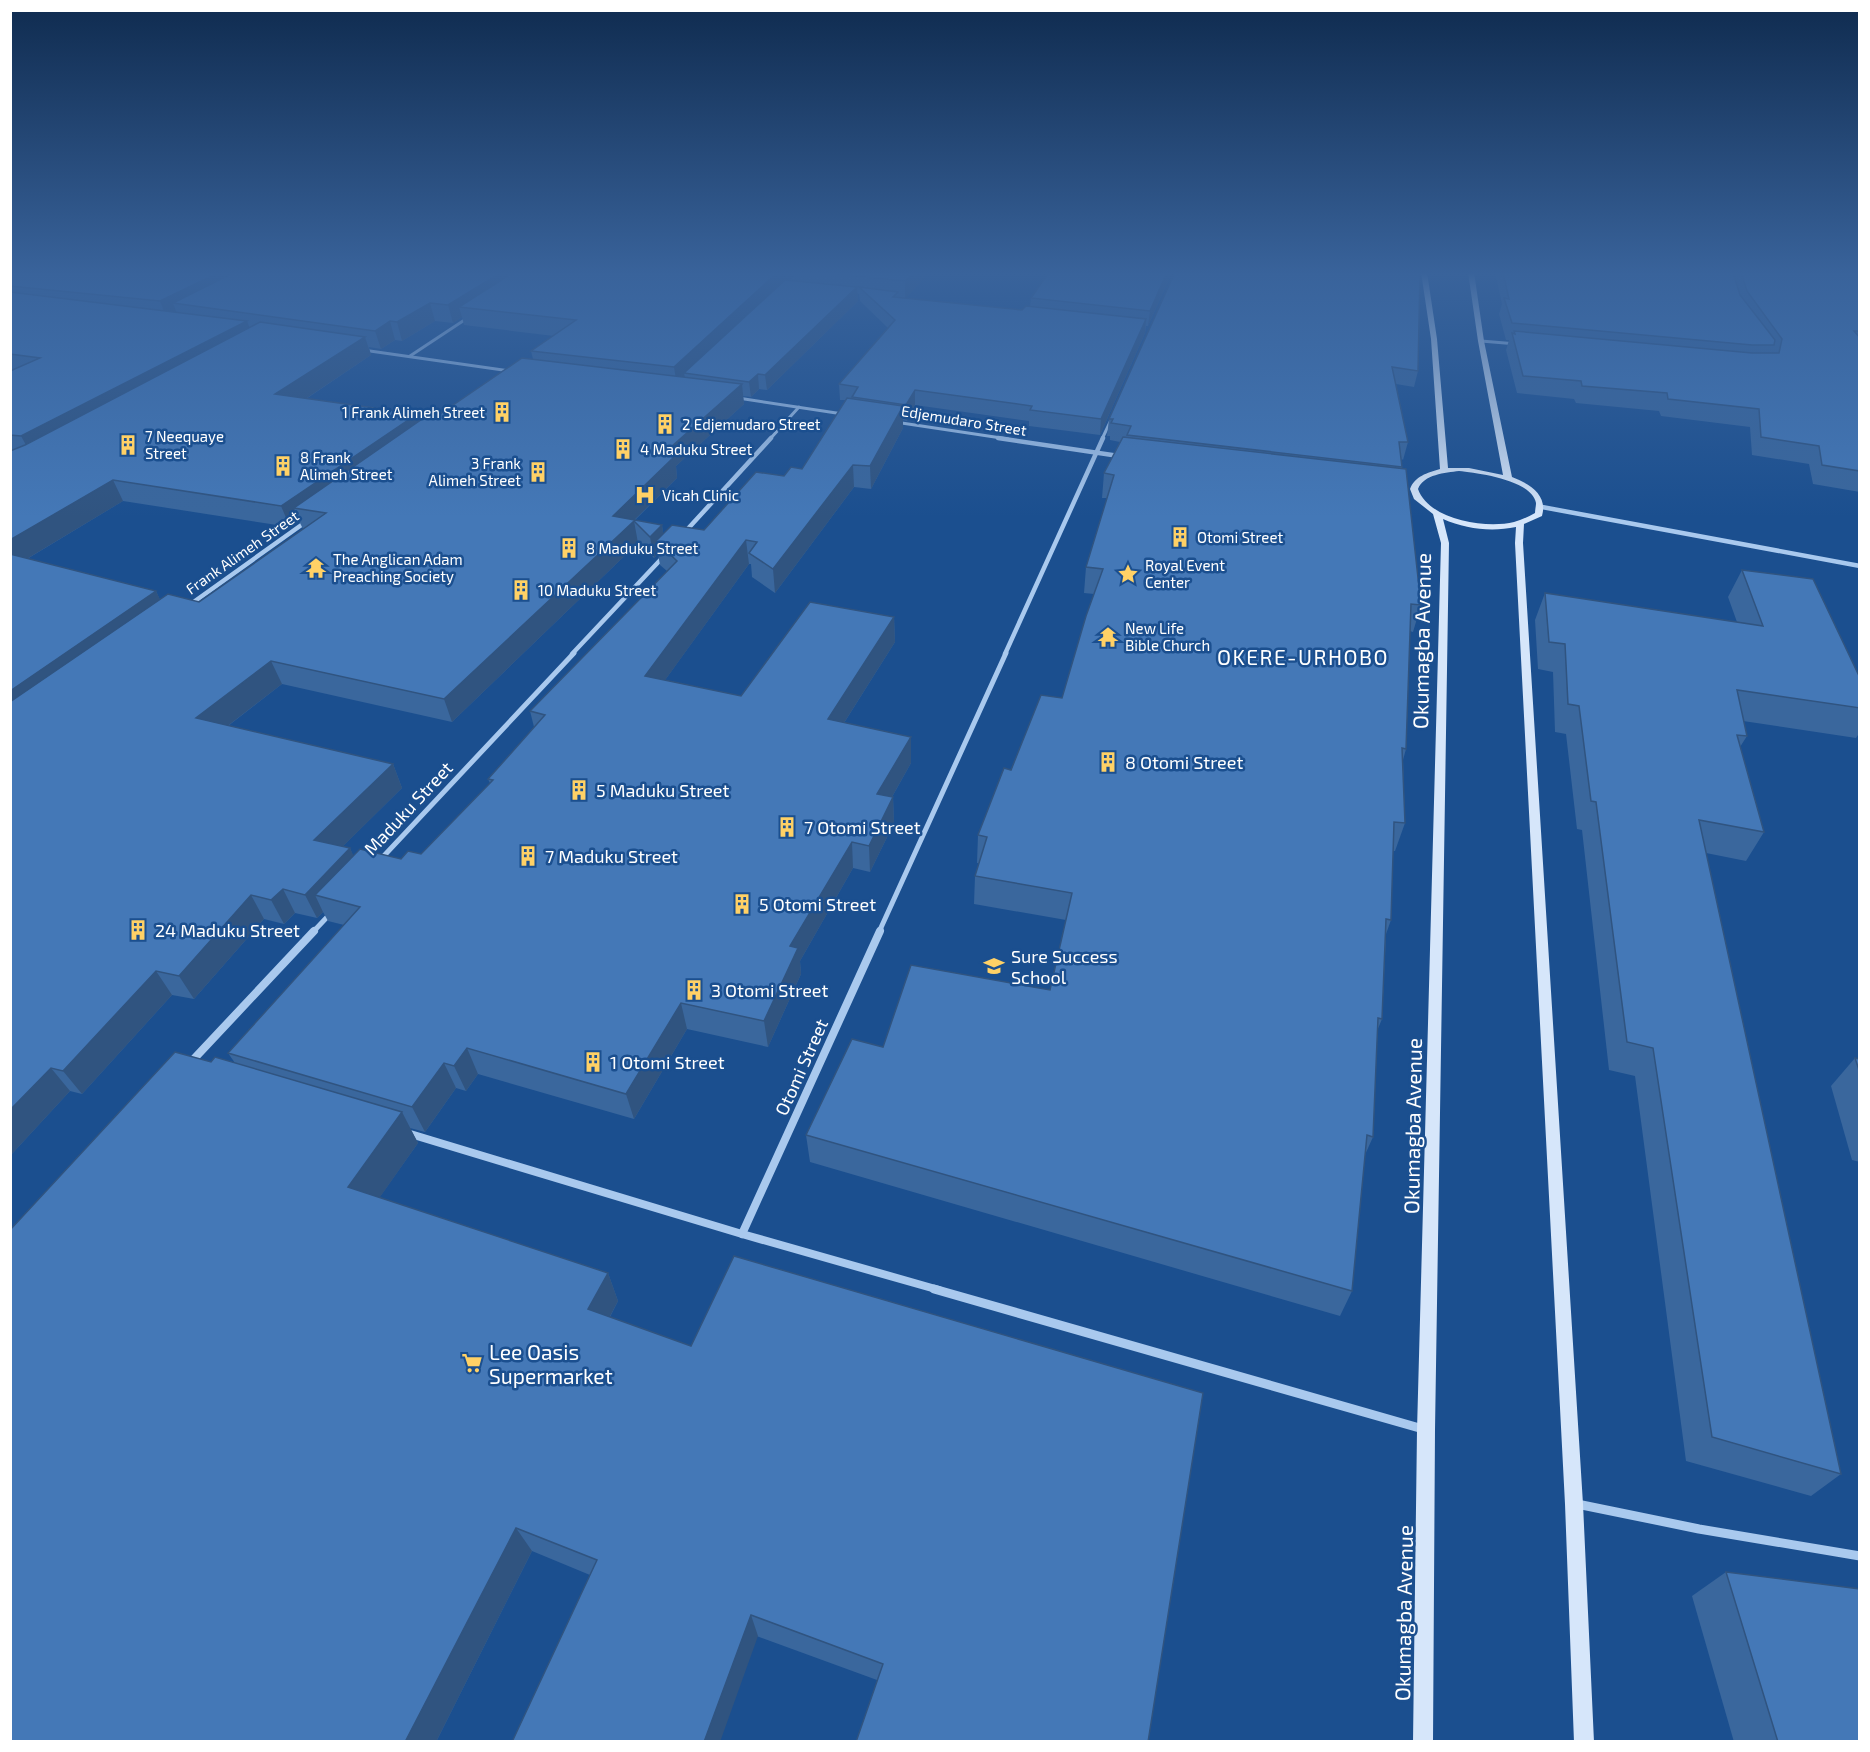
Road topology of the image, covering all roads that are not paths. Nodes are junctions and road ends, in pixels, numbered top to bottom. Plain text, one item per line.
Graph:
1 (392, 354) edge
2 (413, 354) edge
3 (1435, 354) edge
4 (1484, 354) edge
5 (410, 356) junction
6 (508, 379) edge
7 (733, 398) edge
8 (798, 407) junction
9 (1114, 412) edge
10 (844, 414) edge
11 (890, 421) edge
12 (1096, 453) junction
13 (1120, 456) edge
14 (1444, 470) junction
15 (1508, 478) junction
16 (1403, 489) edge
17 (1415, 491) junction
18 (1542, 507) junction
19 (1437, 513) junction
20 (313, 517) edge
21 (1520, 524) junction
22 (678, 540) edge
23 (670, 549) edge
24 (1860, 566) edge
25 (186, 607) edge
26 (372, 868) edge
27 (332, 912) edge
28 (198, 1070) edge
29 (402, 1132) edge
30 (742, 1234) junction
31 (1426, 1430) junction
32 (1574, 1504) junction
33 (1860, 1557) edge
34 (1423, 1742) edge
35 (1584, 1742) edge

1 - 5 street
2 - 5 street
3 - 14 main road
4 - 15 main road
5 - 6 street
7 - 8 street
8 - 10 street
8 - 22 street
9 - 12 street, Otomi Street
11 - 12 street, Edjemudaro Street
12 - 13 street, Edjemudaro Street
12 - 30 street, Otomi Street
14 - 15 main road
14 - 17 main road
15 - 18 main road
16 - 17 street
17 - 19 main road
18 - 21 main road
18 - 24 street
19 - 21 main road
19 - 31 main road, Okumagba Avenue
20 - 25 street, Frank Alimeh Street
21 - 32 main road
23 - 26 street, Maduku Street
27 - 28 street
29 - 30 street
30 - 31 street
31 - 34 main road, Okumagba Avenue
32 - 33 street
32 - 35 main road

